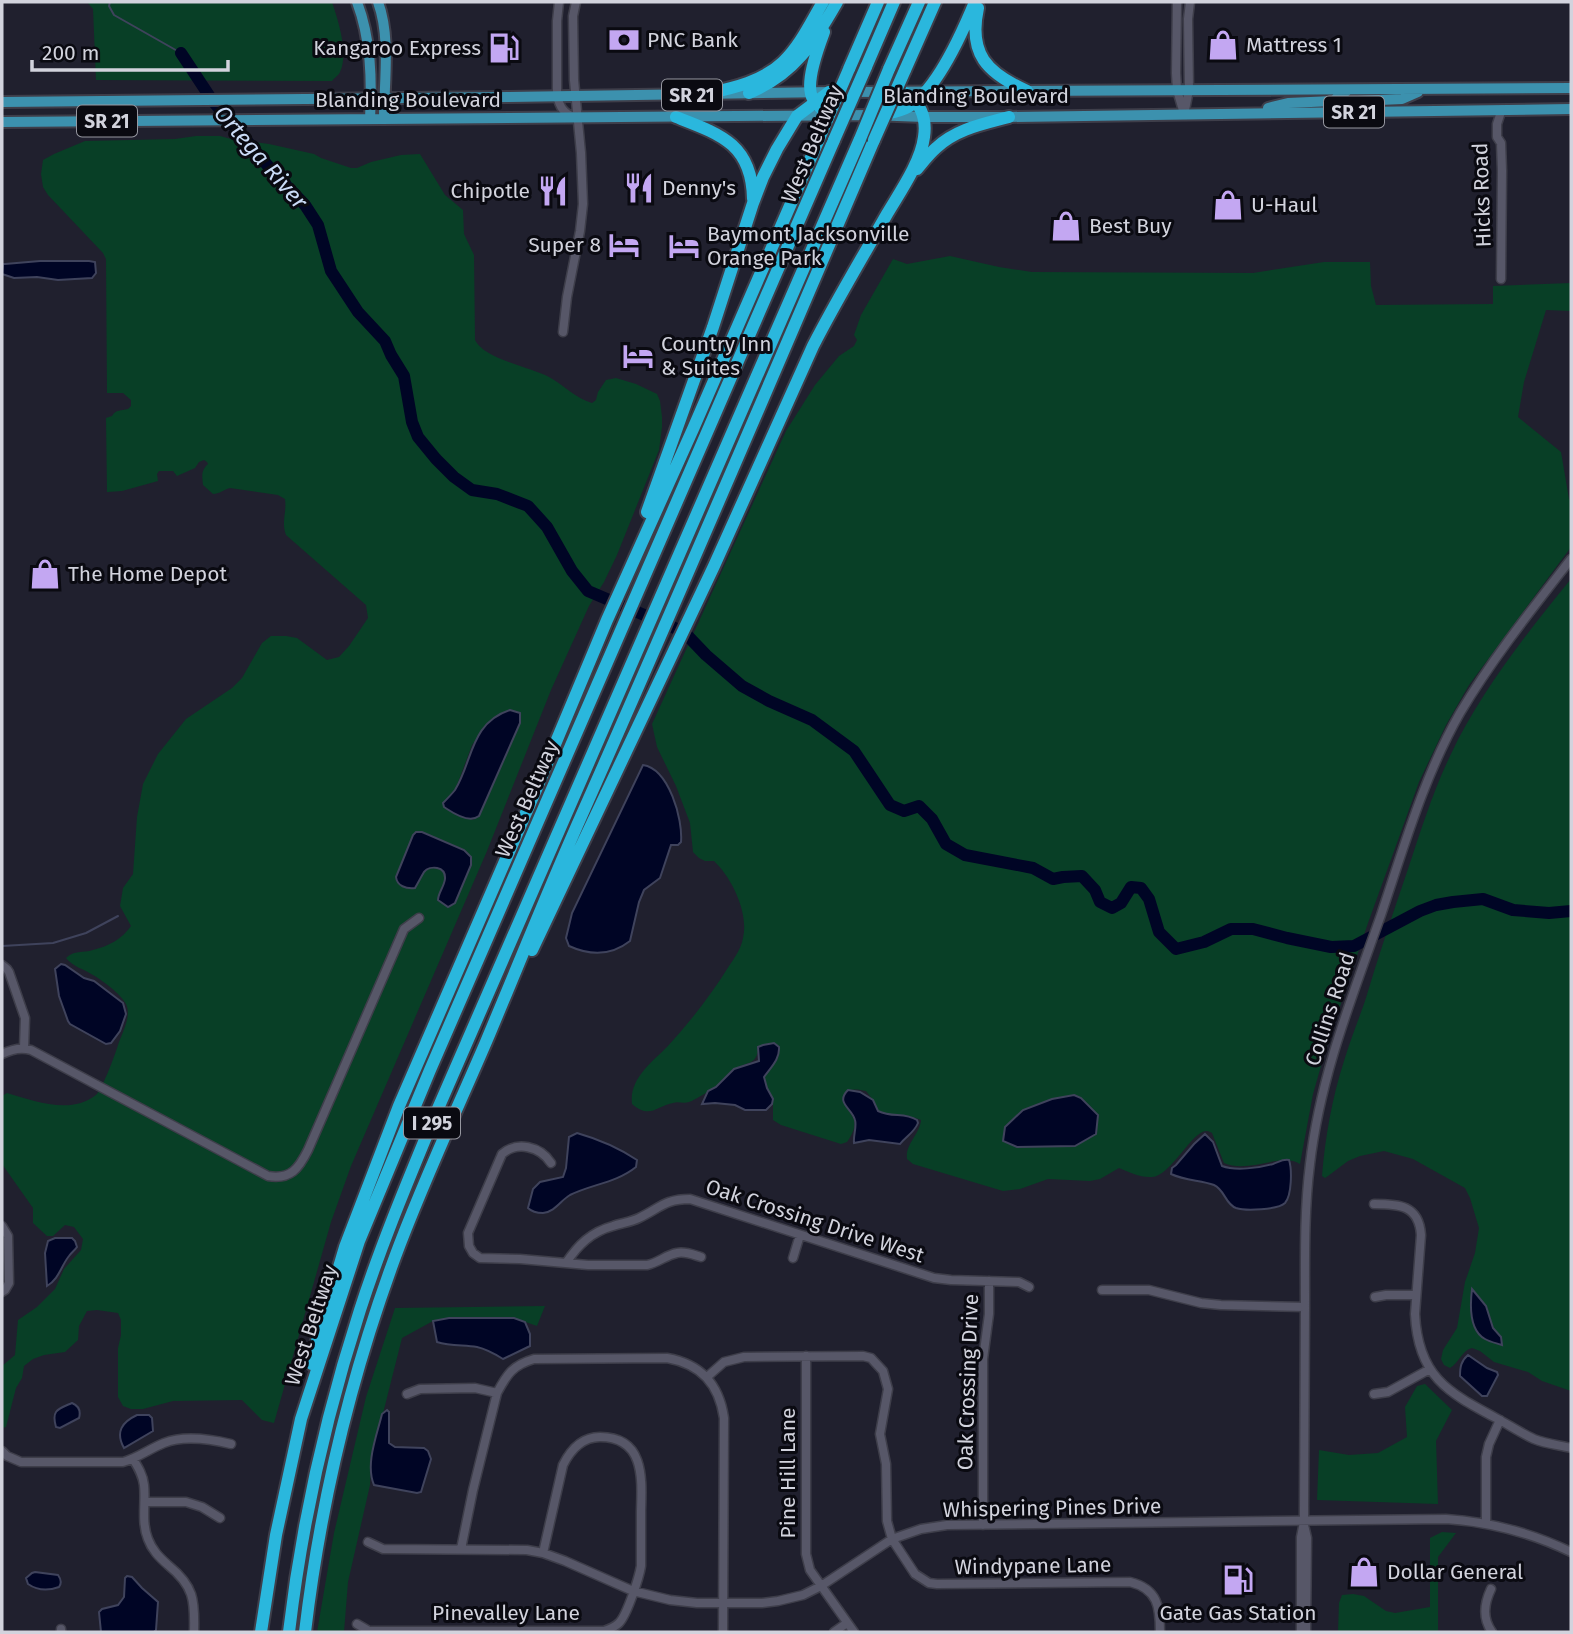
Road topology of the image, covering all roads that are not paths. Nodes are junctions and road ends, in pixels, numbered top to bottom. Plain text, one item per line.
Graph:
1 (357, 2) edge
2 (378, 2) edge
3 (823, 2) edge
4 (837, 2) edge
5 (878, 2) edge
6 (894, 2) edge
7 (919, 2) edge
8 (935, 2) edge
9 (977, 2) edge
10 (1177, 2) edge
11 (1190, 2) edge
12 (559, 4) edge
13 (575, 6) edge
14 (830, 16) junction
15 (1571, 88) edge
16 (1424, 89) junction
17 (1177, 90) junction
18 (1189, 90) junction
19 (1348, 90) junction
20 (1027, 91) junction
21 (830, 92) joint
22 (903, 92) junction
23 (926, 92) junction
24 (749, 93) junction
25 (706, 94) junction
26 (557, 96) junction
27 (575, 96) junction
28 (813, 97) junction
29 (371, 99) junction
30 (384, 99) junction
31 (2, 102) edge
32 (916, 102) junction
33 (1502, 109) junction
34 (1571, 109) edge
35 (1255, 112) junction
36 (1346, 112) junction
37 (1184, 114) junction
38 (830, 115) junction
39 (871, 115) junction
40 (797, 116) junction
41 (676, 117) junction
42 (924, 117) junction
43 (1009, 117) junction
44 (576, 118) junction
45 (370, 119) junction
46 (384, 119) junction
47 (2, 122) edge
48 (907, 179) junction
49 (753, 203) junction
50 (1501, 279) dead end
51 (563, 332) dead end
52 (1571, 559) edge
53 (621, 588) junction
54 (419, 918) dead end
55 (2, 965) edge
56 (486, 1041) junction
57 (24, 1048) junction
58 (2, 1054) edge
59 (551, 1163) dead end
60 (1374, 1204) dead end
61 (2, 1226) edge
62 (800, 1235) junction
63 (701, 1257) dead end
64 (793, 1258) dead end
65 (566, 1263) junction
66 (989, 1281) junction
67 (1029, 1287) dead end
68 (1102, 1290) dead end
69 (2, 1292) edge
70 (1416, 1295) junction
71 (1375, 1297) dead end
72 (1305, 1307) junction
73 (806, 1356) junction
74 (1430, 1369) junction
75 (707, 1377) junction
76 (498, 1393) junction
77 (407, 1394) dead end
78 (1374, 1394) dead end
79 (301, 1419) junction
80 (1500, 1420) junction
81 (231, 1444) dead end
82 (1571, 1448) edge
83 (2, 1451) edge
84 (134, 1459) junction
85 (145, 1502) junction
86 (220, 1518) dead end
87 (1304, 1522) junction
88 (1486, 1524) junction
89 (983, 1525) junction
90 (892, 1539) junction
91 (368, 1542) dead end
92 (461, 1549) junction
93 (1571, 1552) edge
94 (543, 1553) junction
95 (821, 1586) junction
96 (1491, 1589) dead end
97 (633, 1591) junction
98 (723, 1603) junction
99 (847, 1623) junction
100 (357, 1625) dead end
101 (194, 1632) edge
102 (261, 1632) edge
103 (289, 1632) edge
104 (304, 1632) edge
105 (723, 1632) edge
106 (834, 1632) edge
107 (854, 1632) edge
108 (1160, 1632) edge
109 (1303, 1632) edge
110 (1492, 1632) edge

1 - 29 main road
2 - 30 main road
3 - 25 highway
4 - 14 highway
5 - 53 highway, bridge
6 - 79 highway, West Beltway / I 295, bridge
7 - 103 highway, West Beltway / I 295, bridge
8 - 56 highway, bridge
9 - 20 highway
9 - 23 highway
10 - 17 street
11 - 18 street
12 - 13 street
12 - 26 street
13 - 27 street
14 - 24 highway
14 - 28 highway
15 - 16 main road, Blanding Boulevard / SR 21
16 - 19 main road, Blanding Boulevard / SR 21
16 - 36 main road
17 - 18 main road, Blanding Boulevard / SR 21
17 - 20 main road, Blanding Boulevard / SR 21
17 - 37 street
18 - 19 main road, Blanding Boulevard / SR 21
18 - 37 street
19 - 35 main road
20 - 23 main road, Blanding Boulevard / SR 21
21 - 22 main road, Blanding Boulevard / SR 21
21 - 28 highway
22 - 23 main road, Blanding Boulevard / SR 21
22 - 32 highway
23 - 32 highway
24 - 25 main road, Blanding Boulevard / SR 21
24 - 28 main road, Blanding Boulevard / SR 21
25 - 27 main road, Blanding Boulevard / SR 21
26 - 27 main road, Blanding Boulevard / SR 21
26 - 30 main road, Blanding Boulevard / SR 21
26 - 44 street
27 - 44 street
28 - 38 highway
28 - 40 highway
29 - 30 main road, Blanding Boulevard / SR 21
29 - 31 main road, Blanding Boulevard / SR 21
29 - 45 main road
30 - 46 main road
32 - 39 highway
32 - 42 highway
33 - 34 main road, Blanding Boulevard / SR 21
33 - 36 main road, Blanding Boulevard / SR 21
33 - 50 street, Hicks Road
35 - 36 main road, Blanding Boulevard / SR 21
35 - 37 main road, Blanding Boulevard / SR 21
37 - 43 main road, Blanding Boulevard / SR 21
38 - 39 main road, Blanding Boulevard / SR 21
38 - 40 main road, Blanding Boulevard / SR 21
39 - 42 main road, Blanding Boulevard / SR 21
40 - 41 main road, Blanding Boulevard / SR 21
40 - 49 highway
41 - 44 main road, Blanding Boulevard / SR 21
41 - 49 highway
42 - 43 main road, Blanding Boulevard / SR 21
42 - 48 highway
43 - 48 highway
44 - 46 main road, Blanding Boulevard / SR 21
44 - 51 street
45 - 46 main road, Blanding Boulevard / SR 21
45 - 47 main road, Blanding Boulevard / SR 21
48 - 56 highway
49 - 53 highway
52 - 72 street, Collins Road
53 - 79 highway
54 - 57 street
55 - 57 street
56 - 104 highway
57 - 58 street
59 - 65 street
60 - 70 street
61 - 69 street
62 - 64 street
62 - 65 street, Oak Crossing Drive West
62 - 66 street, Oak Crossing Drive West
63 - 65 street
66 - 67 street, Oak Crossing Drive West
66 - 89 street, Oak Crossing Drive
68 - 72 street
70 - 71 street
70 - 74 street
72 - 87 street, Collins Road
73 - 75 street
73 - 90 street
73 - 95 street, Pine Hill Lane
74 - 78 street
74 - 80 street
75 - 76 street
75 - 98 street
76 - 77 street
76 - 92 street
79 - 102 highway, West Beltway / I 295
80 - 82 street
80 - 88 street
81 - 84 street
83 - 84 street
84 - 85 street
85 - 86 street
85 - 101 street
87 - 88 street, Whispering Pines Drive
87 - 89 street, Whispering Pines Drive
87 - 109 street, Collins Road
88 - 93 street, Whispering Pines Drive
89 - 90 street, Whispering Pines Drive
90 - 95 street, Whispering Pines Drive
90 - 108 street, Windypane Lane
91 - 92 street, Whispering Pines Drive
92 - 94 street, Whispering Pines Drive
94 - 97 street, Whispering Pines Drive
94 - 97 street, Pinevalley Lane
95 - 98 street, Whispering Pines Drive
95 - 99 street, Pine Hill Lane
96 - 110 street
97 - 98 street, Whispering Pines Drive
97 - 100 street, Pinevalley Lane
98 - 105 street
99 - 106 street
99 - 107 street, Pine Hill Lane

